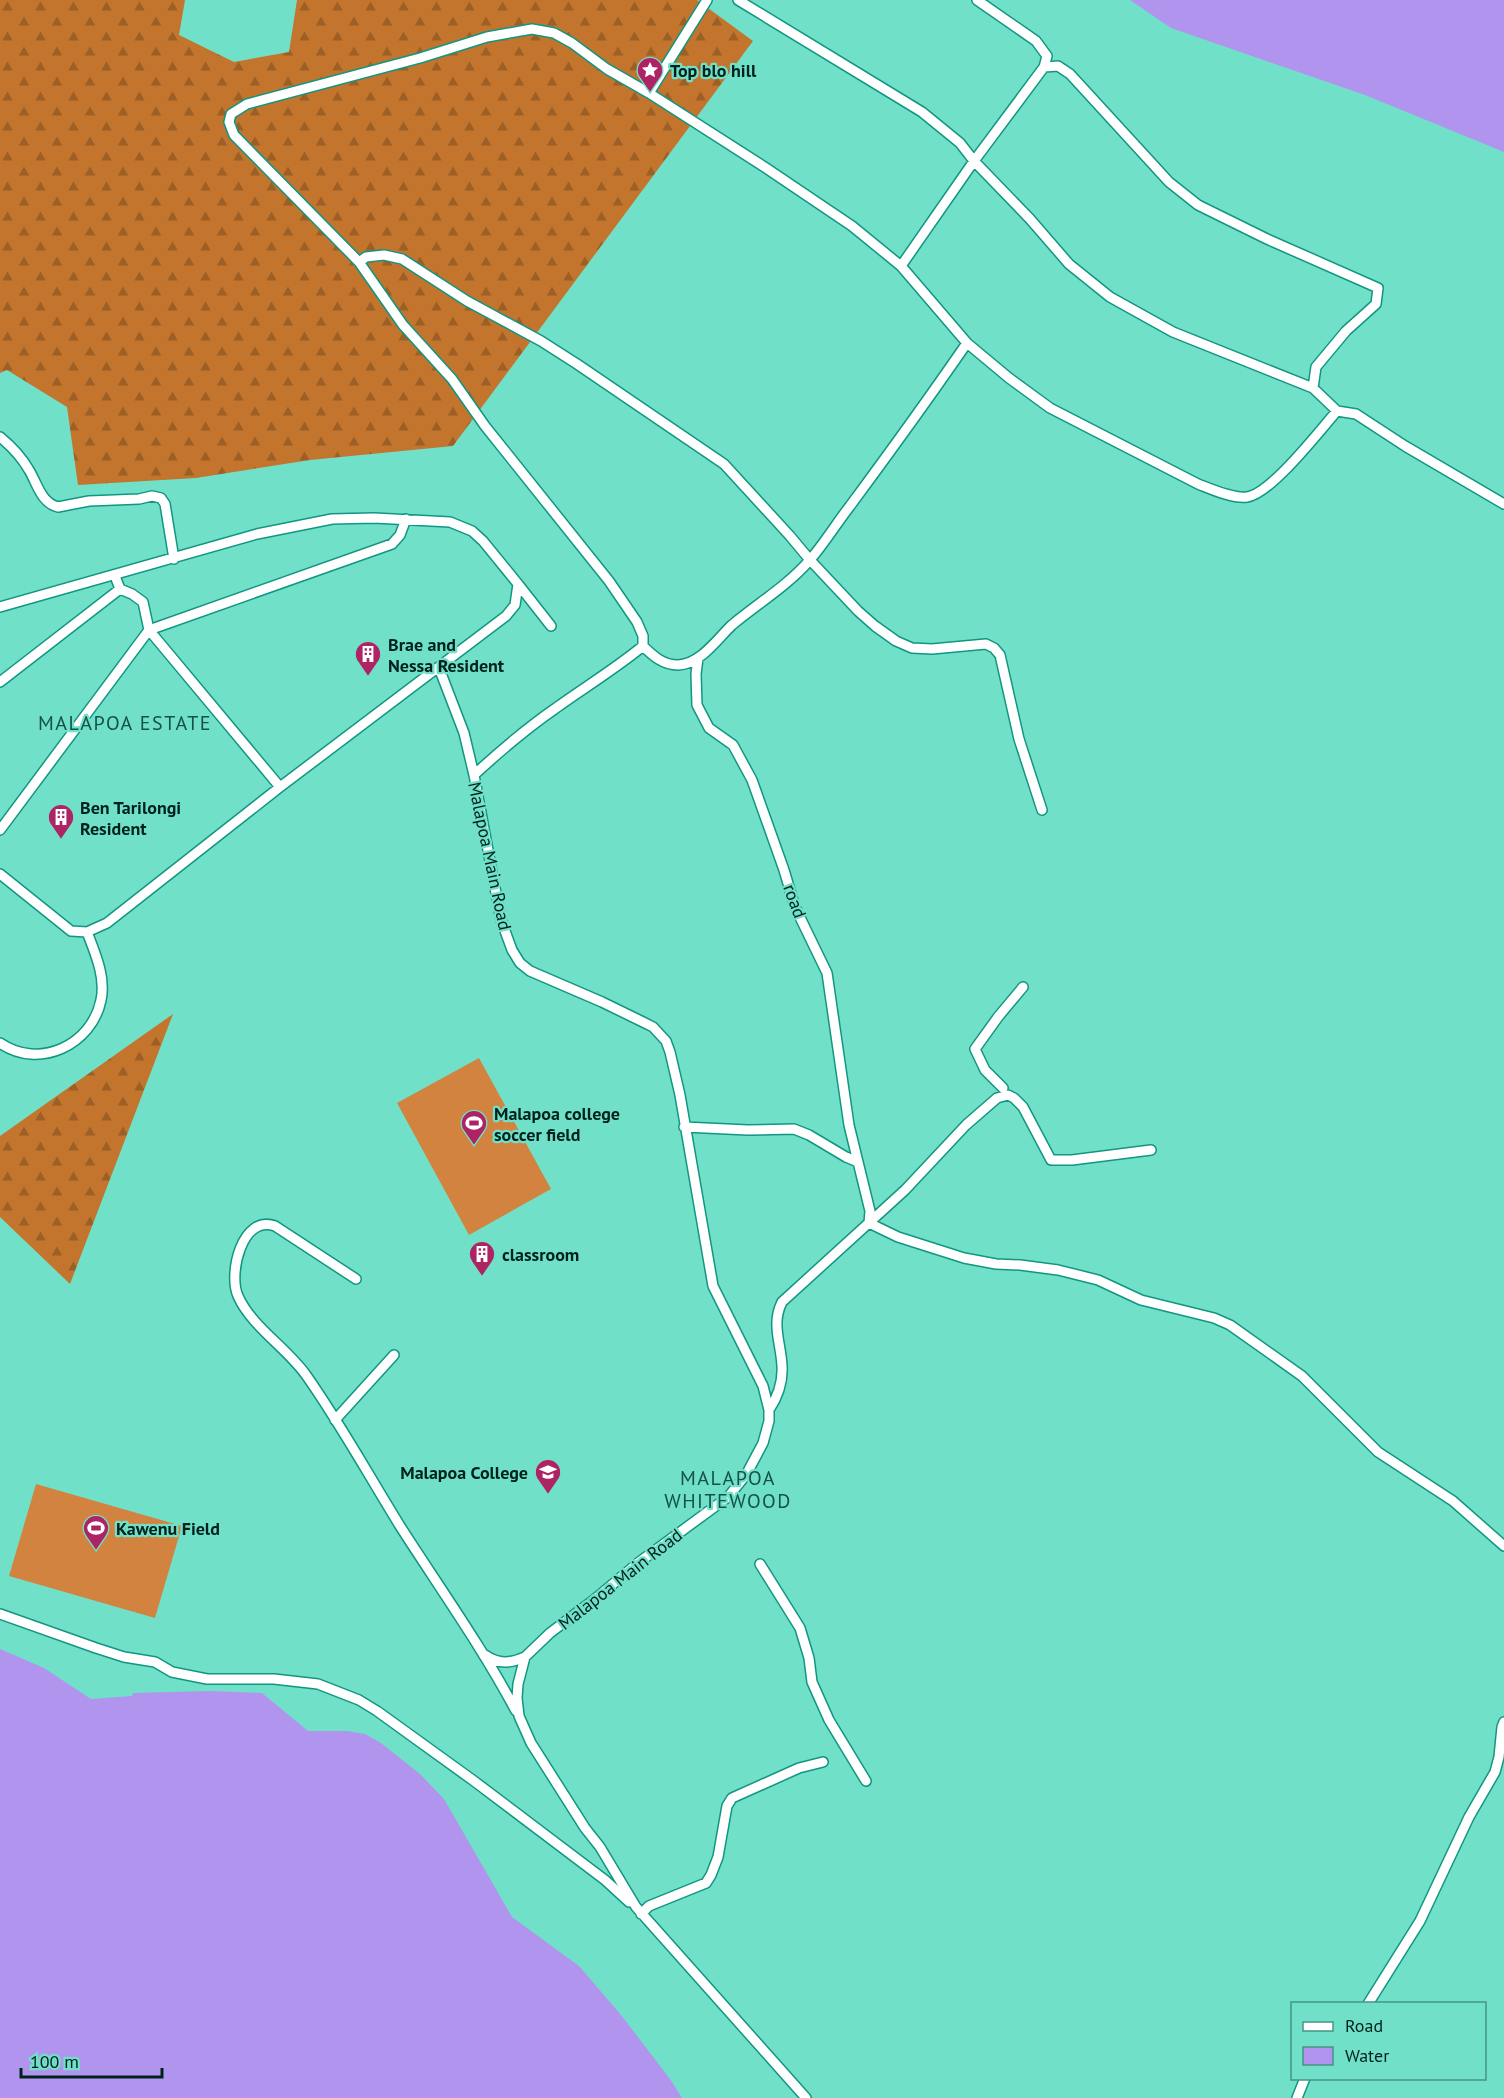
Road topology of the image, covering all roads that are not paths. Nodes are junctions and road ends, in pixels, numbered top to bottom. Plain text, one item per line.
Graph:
1 (707, 0) edge
2 (738, 0) edge
3 (977, 0) edge
4 (1044, 67) junction
5 (649, 93) junction
6 (974, 161) junction
7 (358, 262) junction
8 (901, 266) junction
9 (967, 343) junction
10 (1313, 388) junction
11 (1337, 411) junction
12 (0, 437) edge
13 (1504, 504) edge
14 (406, 519) junction
15 (174, 558) junction
16 (810, 561) junction
17 (115, 576) junction
18 (518, 584) junction
19 (120, 589) junction
20 (0, 607) edge
21 (551, 626) dead end
22 (149, 630) junction
23 (643, 646) junction
24 (698, 658) junction
25 (439, 668) junction
26 (0, 682) edge
27 (474, 775) junction
28 (280, 788) junction
29 (1042, 810) dead end
30 (0, 830) edge
31 (0, 874) edge
32 (87, 932) junction
33 (1023, 987) dead end
34 (0, 1043) edge
35 (1003, 1089) dead end
36 (684, 1127) junction
37 (1151, 1150) dead end
38 (858, 1162) junction
39 (869, 1223) junction
40 (225, 1272) dead end
41 (236, 1273) junction
42 (356, 1279) dead end
43 (394, 1355) dead end
44 (769, 1410) junction
45 (334, 1420) junction
46 (1504, 1546) edge
47 (760, 1564) dead end
48 (0, 1614) edge
49 (481, 1652) junction
50 (525, 1657) junction
51 (519, 1716) junction
52 (1504, 1722) edge
53 (823, 1762) dead end
54 (866, 1781) dead end
55 (638, 1911) junction
56 (1369, 2002) edge
57 (1305, 2080) edge
58 (806, 2098) edge
59 (1297, 2098) edge

1 - 5 street
2 - 6 street
3 - 4 street
4 - 6 street
4 - 10 street
5 - 7 street
5 - 8 street
6 - 8 street
6 - 10 street
7 - 16 street
7 - 23 street
8 - 9 street
9 - 11 street
9 - 16 street
10 - 11 street
11 - 13 street
12 - 15 street
14 - 15 street
14 - 18 street
14 - 22 street
15 - 17 street
16 - 24 street
16 - 29 street
17 - 19 street
17 - 20 street
18 - 21 street
18 - 25 street
19 - 22 street
19 - 26 street
22 - 28 street
22 - 30 street
23 - 24 street
23 - 27 street
24 - 38 street, road
25 - 27 street, Malapoa Main Road
25 - 28 street
27 - 36 street, Malapoa Main Road
28 - 32 street
31 - 32 street
32 - 34 street
33 - 35 street
36 - 38 street
36 - 44 street, Malapoa Main Road
37 - 39 street
38 - 39 street, road
39 - 44 street
39 - 46 street
40 - 41 street
41 - 42 street
41 - 45 street
43 - 45 street
44 - 50 street, Malapoa Main Road
45 - 49 street
47 - 54 street
48 - 55 street
49 - 50 street
49 - 51 street
50 - 51 street
51 - 55 street
52 - 56 street
53 - 55 street
55 - 58 street
57 - 59 street

